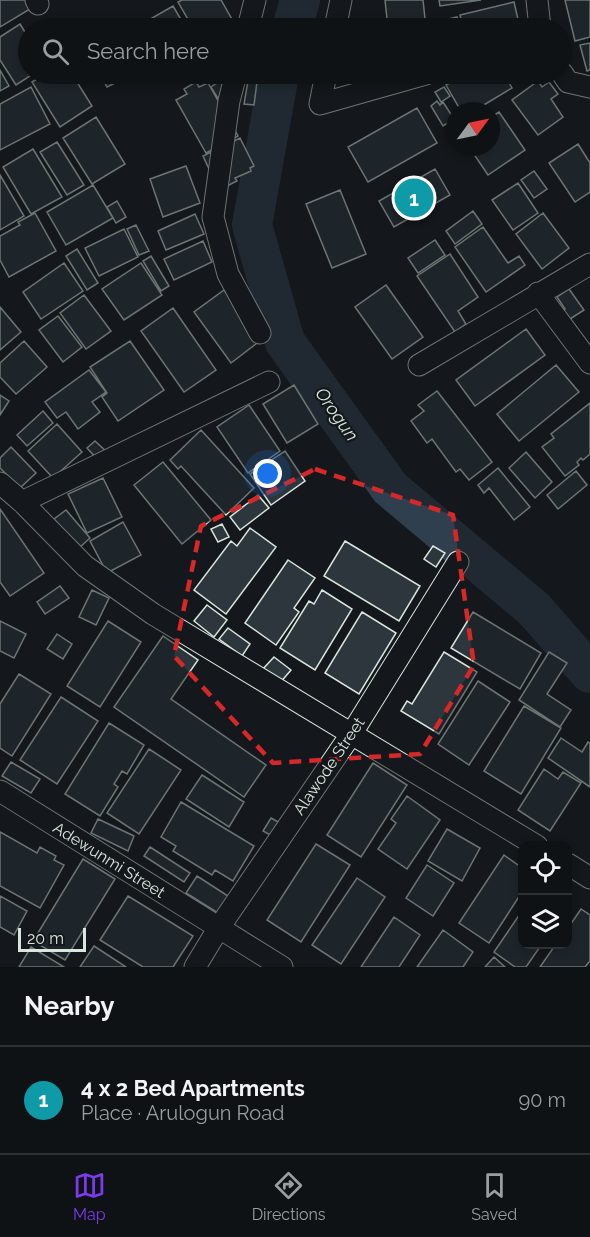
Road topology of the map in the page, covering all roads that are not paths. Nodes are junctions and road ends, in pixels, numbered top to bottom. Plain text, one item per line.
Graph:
1 (255, 0) edge
2 (341, 0) edge
3 (537, 0) edge
4 (250, 18) edge
5 (337, 18) edge
6 (539, 18) edge
7 (572, 83) edge
8 (233, 84) edge
9 (324, 84) edge
10 (392, 84) edge
11 (590, 87) edge
12 (590, 264) edge
13 (538, 293) junction
14 (261, 333) dead end
15 (590, 363) edge
16 (419, 364) dead end
17 (269, 382) dead end
18 (0, 483) edge
19 (22, 502) junction
20 (459, 562) dead end
21 (352, 733) junction
22 (0, 791) edge
23 (529, 841) edge
24 (572, 867) edge
25 (590, 878) edge
26 (218, 929) junction
27 (195, 967) edge
28 (282, 967) edge

1 - 4 street
2 - 5 street
3 - 6 street
7 - 11 street
8 - 14 street
9 - 10 street
12 - 13 street
13 - 15 street
13 - 16 street
17 - 19 street
18 - 19 street
19 - 21 street
20 - 21 street, Alawode Street
21 - 23 street
21 - 26 street, Alawode Street
22 - 26 street, Adewunmi Street
24 - 25 street
26 - 27 street, Alawode Street
26 - 28 street, Adewunmi Street

